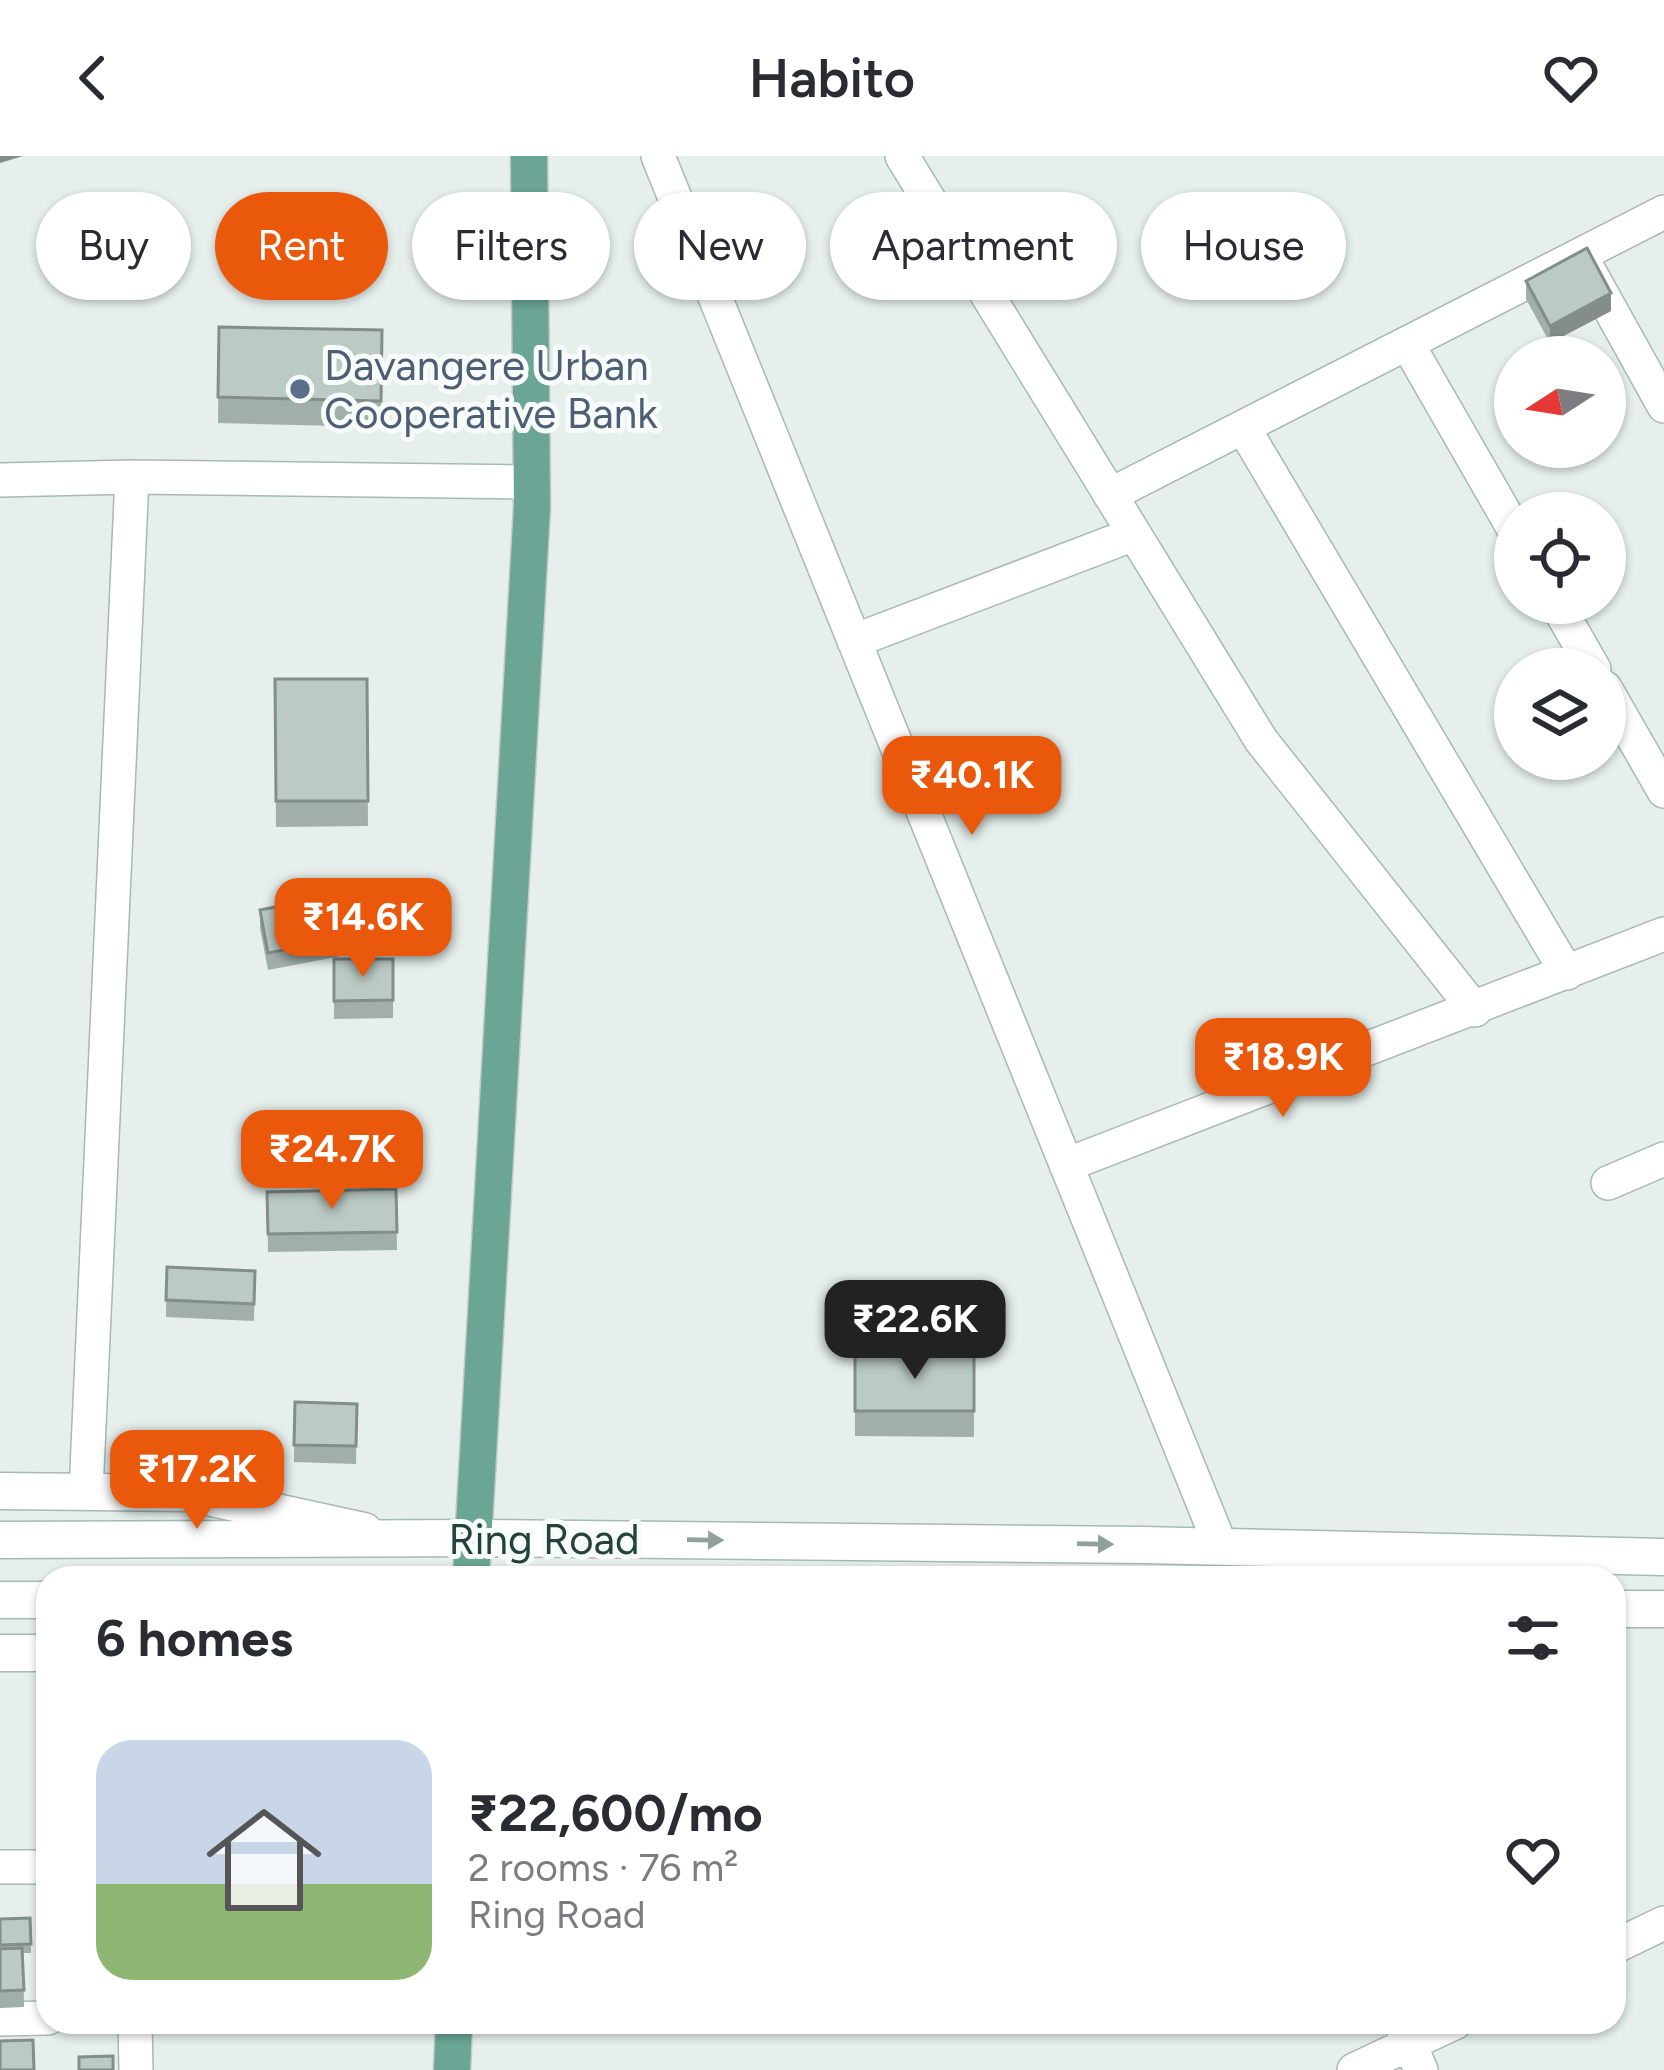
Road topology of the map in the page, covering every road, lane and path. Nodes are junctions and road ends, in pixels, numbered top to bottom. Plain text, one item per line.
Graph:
1 (529, 156) edge
2 (658, 156) edge
3 (902, 156) edge
4 (1664, 212) edge
5 (1580, 255) junction
6 (1407, 343) junction
7 (1664, 406) edge
8 (1243, 427) junction
9 (132, 477) junction
10 (0, 480) edge
11 (532, 482) junction
12 (1494, 494) edge
13 (1110, 495) junction
14 (1134, 534) junction
15 (854, 641) junction
16 (1626, 724) edge
17 (1664, 790) edge
18 (1664, 934) edge
19 (1567, 973) junction
20 (1474, 1010) junction
21 (1664, 1159) edge
22 (1066, 1165) junction
23 (1608, 1183) dead end
24 (0, 1491) edge
25 (86, 1492) junction
26 (398, 1538) junction
27 (475, 1538) junction
28 (0, 1540) edge
29 (1221, 1546) junction
30 (1664, 1557) edge
31 (472, 1566) edge
32 (0, 1600) edge
33 (36, 1600) edge
34 (1626, 1609) edge
35 (1664, 1609) edge
36 (36, 1653) edge
37 (0, 1654) edge
38 (36, 1867) edge
39 (0, 1868) edge
40 (1664, 1923) edge
41 (1626, 1941) edge
42 (36, 2018) edge
43 (0, 2019) edge
44 (135, 2034) edge
45 (454, 2034) edge
46 (1410, 2046) edge
47 (136, 2070) edge
48 (452, 2070) edge
49 (1354, 2070) edge

1 - 11 main road
2 - 15 street
3 - 13 street
4 - 5 street
5 - 6 street
5 - 7 street
6 - 8 street
6 - 12 street
8 - 13 street
8 - 19 street
9 - 10 street
9 - 11 street
9 - 25 street
11 - 27 main road
13 - 14 street
14 - 15 street
14 - 20 street
15 - 22 street
16 - 17 street
18 - 19 street
19 - 20 street
20 - 22 street
21 - 23 street
22 - 29 street
24 - 25 main road
25 - 26 main road
26 - 27 main road, Ring Road
26 - 28 main road, Ring Road
27 -> 29 main road, Ring Road
27 - 31 main road
29 - 30 main road, Ring Road
32 - 33 main road
34 - 35 main road
36 - 37 main road
38 - 39 street
40 - 41 street
42 - 43 street
44 - 47 street
45 - 48 main road
46 - 49 street

